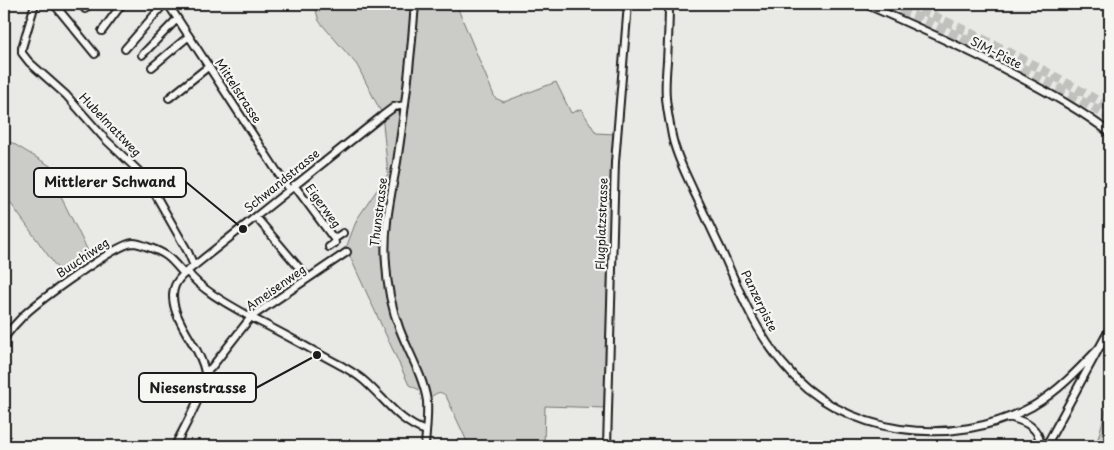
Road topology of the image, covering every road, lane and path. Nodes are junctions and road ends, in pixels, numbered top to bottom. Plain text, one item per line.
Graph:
1 (35, 4) edge
2 (54, 4) edge
3 (122, 4) edge
4 (166, 4) edge
5 (414, 4) edge
6 (628, 4) edge
7 (670, 4) edge
8 (865, 4) edge
9 (178, 19) junction
10 (102, 31) dead end
11 (188, 36) junction
12 (125, 49) dead end
13 (95, 54) dead end
14 (142, 55) dead end
15 (152, 67) dead end
16 (208, 67) junction
17 (169, 98) dead end
18 (405, 105) junction
19 (1110, 133) edge
20 (291, 188) junction
21 (256, 217) junction
22 (343, 233) dead end
23 (334, 239) junction
24 (329, 247) dead end
25 (347, 252) dead end
26 (194, 266) junction
27 (185, 272) junction
28 (306, 276) dead end
29 (251, 317) junction
30 (1110, 328) edge
31 (4, 338) edge
32 (1101, 346) junction
33 (205, 372) junction
34 (1012, 418) junction
35 (426, 431) junction
36 (175, 446) edge
37 (424, 446) edge
38 (607, 446) edge
39 (1040, 446) edge
40 (1046, 446) edge

1 - 26 street, Hubelmattweg
2 - 13 street
3 - 10 street
4 - 9 street, Mittelstrasse
4 - 12 street
5 - 18 street, Thunstrasse
6 - 38 street, Flugplatzstrasse
7 - 34 street, Panzerpiste
8 - 19 street, SIM-Piste
9 - 11 street, Mittelstrasse
9 - 14 street
11 - 15 street
11 - 16 street, Mittelstrasse
16 - 17 street
16 - 20 street, Mittelstrasse
18 - 20 street, Schwandstrasse
18 - 35 street, Thunstrasse
20 - 21 street, Schwandstrasse
20 - 23 street, Eigerweg
21 - 26 street, Schwandstrasse
21 - 28 street
22 - 23 street, Eigerweg
23 - 24 street, Eigerweg
25 - 29 street, Ameisenweg
26 - 27 street, Schwandstrasse
27 - 29 street, Buuchiweg
27 - 31 street, Buuchiweg
27 - 33 street, Schwandstrasse
29 - 33 street, Ameisenweg
29 - 35 street, Buuchiweg
30 - 32 street, Panzerpiste
32 - 34 street, Panzerpiste
32 - 40 street, Panzerpiste
33 - 36 street
34 - 39 street
35 - 37 street, Thunstrasse

